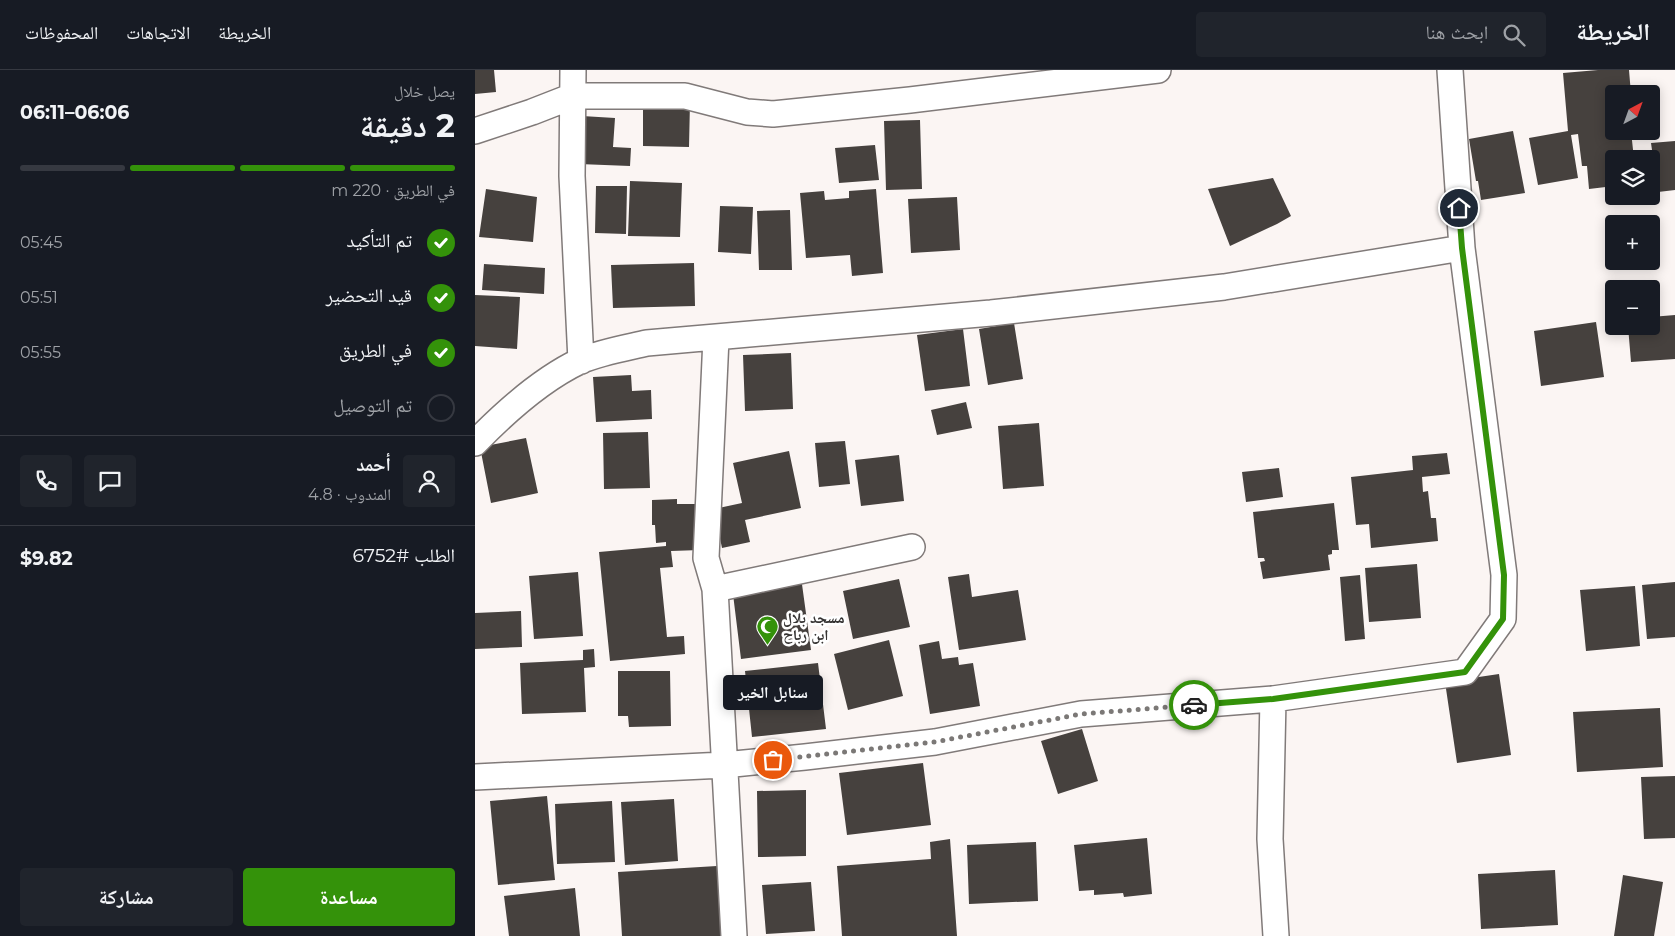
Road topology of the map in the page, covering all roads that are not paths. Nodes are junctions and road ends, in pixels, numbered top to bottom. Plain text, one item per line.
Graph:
1 (573, 70) edge
2 (1158, 70) edge
3 (1450, 70) edge
4 (573, 96) junction
5 (475, 131) edge
6 (1462, 248) junction
7 (716, 338) junction
8 (581, 361) junction
9 (475, 443) edge
10 (912, 548) dead end
11 (715, 589) junction
12 (1273, 699) junction
13 (725, 765) junction
14 (475, 778) edge
15 (734, 936) edge
16 (1276, 936) edge

1 - 4 street
2 - 4 street
3 - 6 street
4 - 5 street
4 - 8 street
6 - 7 street
6 - 12 street
7 - 8 street
7 - 11 street
8 - 9 street
10 - 11 street
11 - 13 street
12 - 13 street
12 - 16 street
13 - 14 street
13 - 15 street

